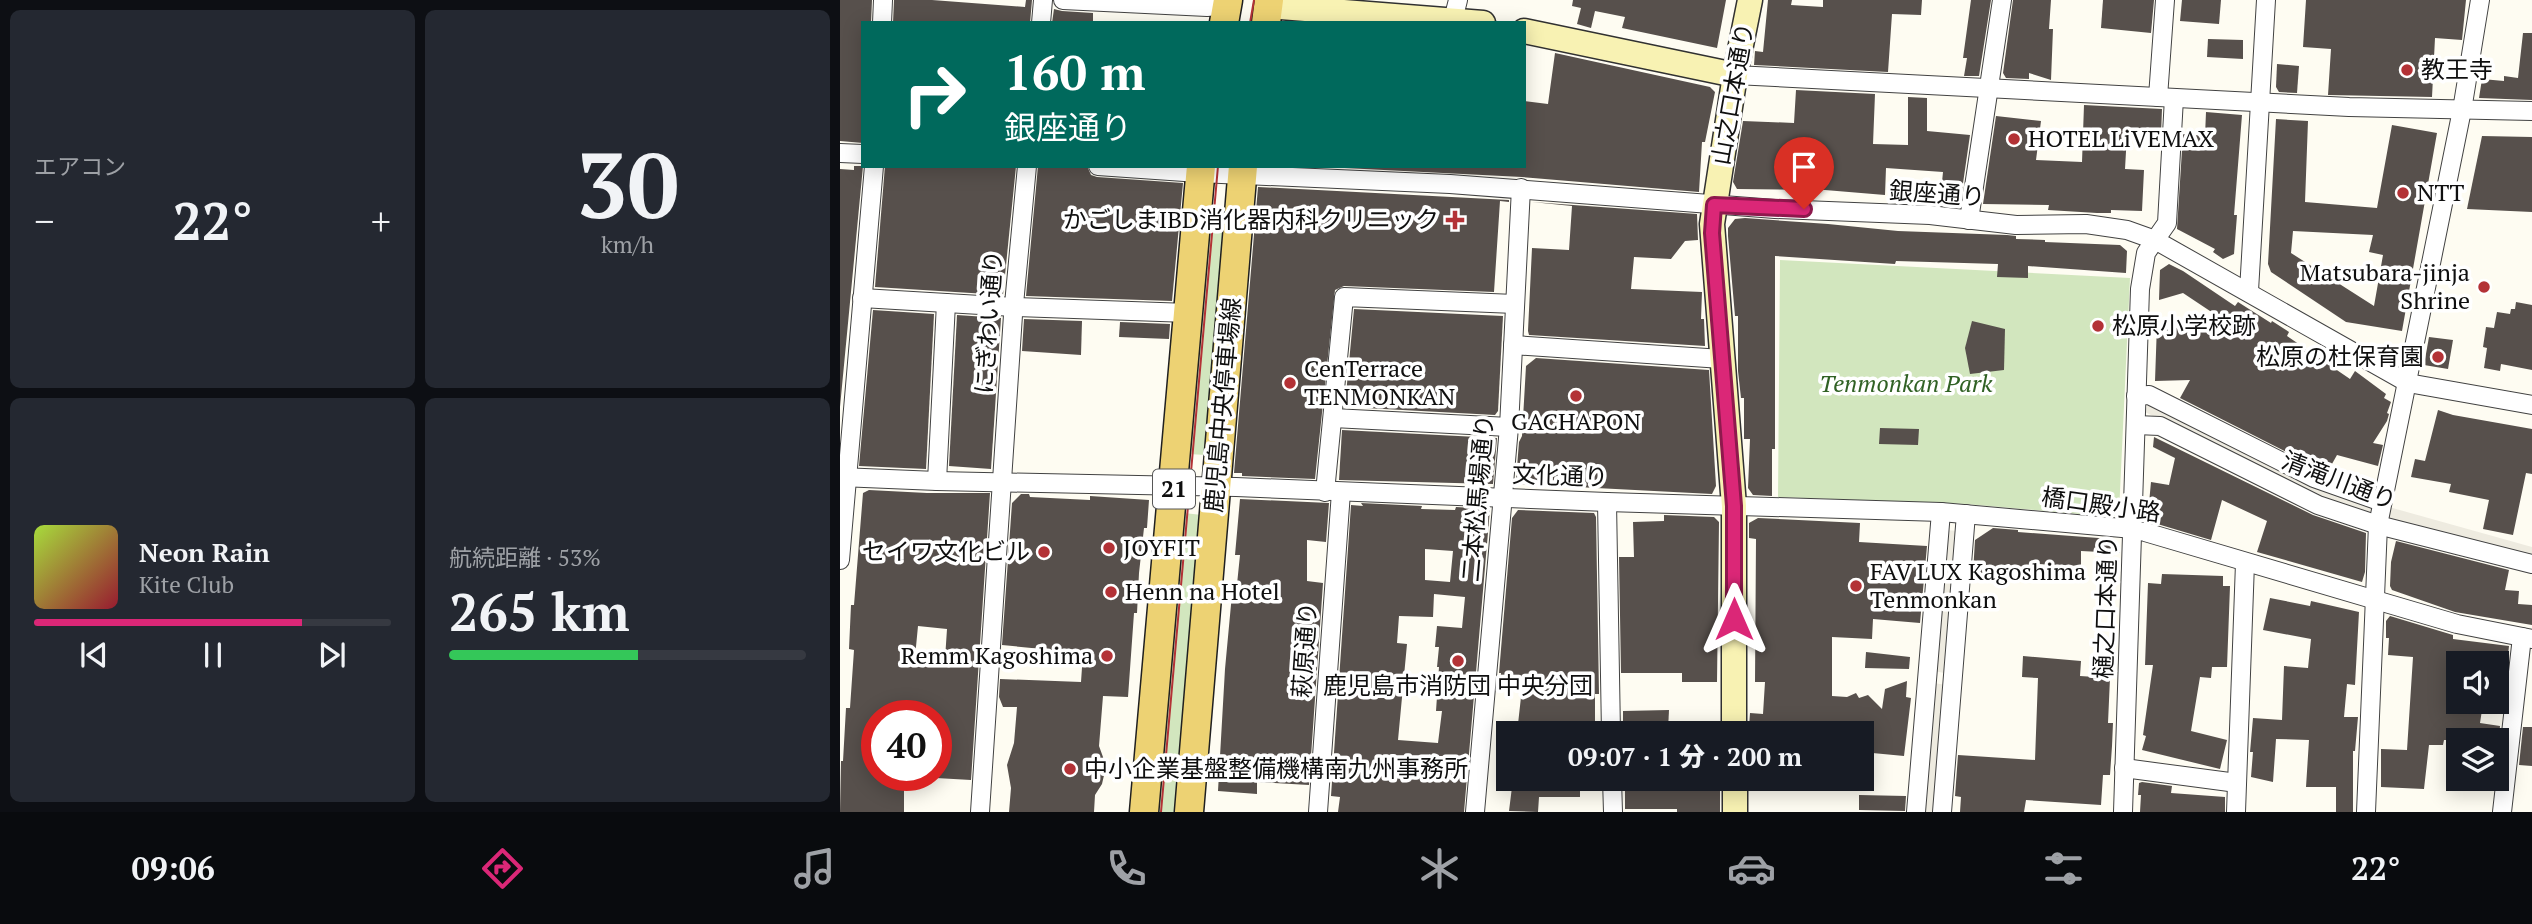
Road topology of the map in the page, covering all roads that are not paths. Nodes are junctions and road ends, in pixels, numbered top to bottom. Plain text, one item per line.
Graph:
1 (883, 0) edge
2 (1043, 0) edge
3 (1063, 0) edge
4 (1749, 0) edge
5 (2002, 0) edge
6 (2165, 0) edge
7 (2266, 0) edge
8 (2480, 0) edge
9 (1144, 2) edge
10 (1226, 9) edge
11 (1268, 10) edge
12 (1469, 17) edge
13 (882, 21) edge
14 (1041, 21) edge
15 (1526, 31) edge
16 (1735, 75) junction
17 (1989, 89) junction
18 (2166, 98) junction
19 (2260, 103) junction
20 (2462, 110) junction
21 (2532, 111) edge
22 (840, 153) edge
23 (861, 154) edge
24 (874, 168) edge
25 (1027, 168) edge
26 (1149, 168) edge
27 (1200, 170) edge
28 (1242, 170) edge
29 (1451, 175) edge
30 (1521, 188) junction
31 (1714, 205) junction
32 (1969, 220) junction
33 (2155, 240) junction
34 (2249, 291) junction
35 (862, 298) junction
36 (946, 303) junction
37 (1514, 304) junction
38 (1014, 307) junction
39 (1189, 313) junction
40 (1513, 345) junction
41 (1722, 359) junction
42 (2408, 383) junction
43 (2136, 396) junction
44 (2532, 405) edge
45 (1333, 418) junction
46 (2136, 425) junction
47 (1509, 427) junction
48 (844, 477) edge
49 (937, 481) junction
50 (1002, 482) junction
51 (1174, 487) junction
52 (1216, 487) junction
53 (1333, 492) junction
54 (1502, 498) junction
55 (1606, 502) junction
56 (2382, 502) junction
57 (1734, 506) junction
58 (1941, 512) junction
59 (1966, 514) junction
60 (2378, 525) junction
61 (2134, 529) junction
62 (840, 560) edge
63 (2245, 563) junction
64 (2532, 564) edge
65 (2373, 600) junction
66 (2527, 638) edge
67 (1927, 677) junction
68 (1951, 679) junction
69 (1611, 721) edge
70 (1734, 721) edge
71 (2124, 768) junction
72 (2237, 783) junction
73 (1612, 791) edge
74 (1735, 791) edge
75 (980, 812) edge
76 (1144, 812) edge
77 (1189, 812) edge
78 (1318, 812) edge
79 (1475, 812) edge
80 (1613, 812) edge
81 (1735, 812) edge
82 (1916, 812) edge
83 (1942, 812) edge
84 (2123, 812) edge
85 (2236, 812) edge
86 (2365, 812) edge
87 (2502, 812) edge

1 - 13 street
2 - 14 street
3 - 9 street
4 - 16 street, 山之口本通り
5 - 17 street
6 - 18 street, 樋之口本通り
7 - 19 street
8 - 20 street
9 - 10 street
11 - 12 street
15 - 16 street
16 - 17 street
16 - 31 street, 山之口本通り
17 - 18 street
17 - 32 street
18 - 19 street
18 - 33 street, 樋之口本通り
19 - 20 street
19 - 34 street
20 - 21 street
20 - 42 street
22 - 23 street
24 - 35 street
25 - 38 street, にぎわい通り
26 - 27 street, 銀座通り
27 - 28 street, 銀座通り
27 - 39 main road, 鹿児島中央停車場線 / 21
28 - 29 street, 銀座通り
28 - 52 main road, 鹿児島中央停車場線 / 21
29 - 30 street, 銀座通り
30 - 31 street, 銀座通り
30 - 37 street, 二本松馬場通り
31 - 32 street, 銀座通り
31 - 41 street, 山之口本通り
32 - 33 street, 銀座通り
33 - 34 street, 銀座通り
33 - 43 street, 樋之口本通り
34 - 42 street, 銀座通り
35 - 36 street
35 - 48 street
36 - 38 street
36 - 49 street
37 - 40 street, 二本松馬場通り
37 - 45 street, 萩原通り
38 - 39 street
38 - 50 street, にぎわい通り
39 - 51 main road, 鹿児島中央停車場線 / 21
40 - 41 street
40 - 47 street, 二本松馬場通り
41 - 57 street, 山之口本通り
42 - 44 street, 銀座通り
42 - 56 street
43 - 46 street, 樋之口本通り
43 - 56 street
45 - 47 street
45 - 53 street, 萩原通り
46 - 60 street, 清滝川通り
46 - 61 street, 樋之口本通り
47 - 54 street, 二本松馬場通り
48 - 49 street, 文化通り
48 - 62 street
49 - 50 street, 文化通り
50 - 51 street, 文化通り
50 - 75 street, にぎわい通り
51 - 52 street, 文化通り
51 - 76 main road, 鹿児島中央停車場線 / 21
52 - 53 street, 文化通り
52 - 77 main road, 鹿児島中央停車場線 / 21
53 - 54 street, 文化通り
53 - 78 street, 萩原通り
54 - 55 street, 文化通り
54 - 79 street, 二本松馬場通り
55 - 57 street, 文化通り
55 - 69 street
56 - 60 street
57 - 58 street, 橋口殿小路
57 - 70 street, 山之口本通り
58 - 59 street, 橋口殿小路
58 - 67 street
59 - 61 street, 橋口殿小路
59 - 68 street
60 - 64 street, 清滝川通り
60 - 65 street
61 - 63 street, 橋口殿小路
61 - 71 street, 樋之口本通り
63 - 65 street, 橋口殿小路
63 - 72 street
65 - 66 street, 橋口殿小路
65 - 86 street
66 - 87 street
67 - 68 street
67 - 82 street
68 - 83 street
71 - 72 street
71 - 84 street, 樋之口本通り
72 - 85 street
73 - 80 street
74 - 81 street

